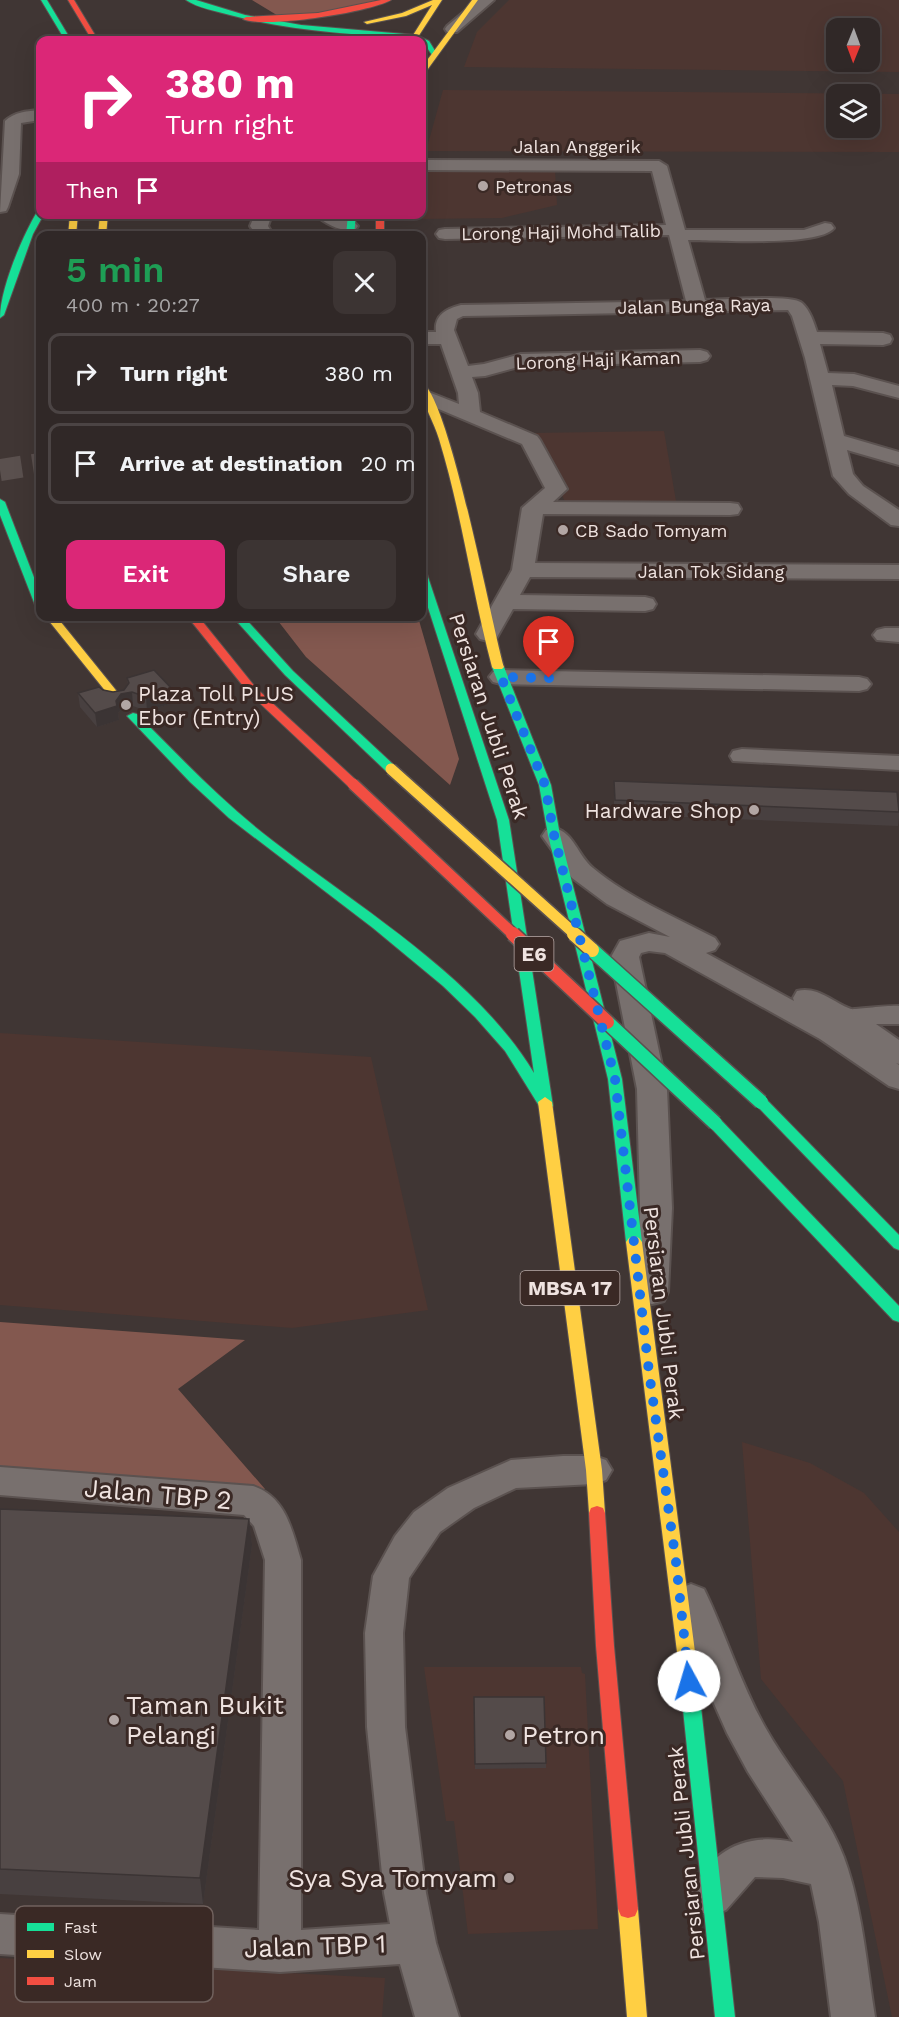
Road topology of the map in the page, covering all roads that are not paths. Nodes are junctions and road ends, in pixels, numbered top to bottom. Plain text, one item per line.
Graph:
1 (44, 0) edge
2 (71, 0) edge
3 (189, 0) edge
4 (388, 0) edge
5 (439, 0) edge
6 (475, 0) edge
7 (487, 0) edge
8 (246, 19) junction
9 (299, 28) junction
10 (452, 29) junction
11 (66, 36) edge
12 (93, 36) edge
13 (383, 36) edge
14 (416, 36) edge
15 (426, 42) edge
16 (434, 54) junction
17 (426, 65) edge
18 (36, 115) edge
19 (426, 165) edge
20 (6, 175) edge
21 (0, 207) edge
22 (38, 219) edge
23 (335, 219) edge
24 (350, 225) edge
25 (825, 228) dead end
26 (678, 232) junction
27 (445, 234) dead end
28 (735, 239) junction
29 (710, 242) dead end
30 (802, 242) dead end
31 (698, 306) junction
32 (0, 315) edge
33 (426, 338) edge
34 (449, 338) junction
35 (809, 338) junction
36 (884, 339) dead end
37 (700, 356) dead end
38 (462, 378) junction
39 (820, 378) junction
40 (426, 386) edge
41 (426, 389) edge
42 (899, 392) edge
43 (426, 394) edge
44 (470, 415) junction
45 (834, 439) junction
46 (899, 459) edge
47 (447, 501) dead end
48 (0, 502) edge
49 (533, 508) junction
50 (730, 509) dead end
51 (899, 520) edge
52 (465, 522) junction
53 (523, 570) junction
54 (899, 572) edge
55 (426, 586) edge
56 (36, 596) edge
57 (506, 602) junction
58 (645, 604) dead end
59 (54, 621) edge
60 (196, 621) edge
61 (242, 621) edge
62 (488, 633) junction
63 (501, 677) junction
64 (860, 684) dead end
65 (115, 696) edge
66 (133, 716) dead end
67 (742, 756) dead end
68 (899, 763) edge
69 (554, 835) junction
70 (899, 1015) edge
71 (840, 1026) junction
72 (899, 1054) edge
73 (899, 1079) edge
74 (546, 1106) junction
75 (899, 1244) edge
76 (899, 1316) edge
77 (649, 1372) junction
78 (594, 1470) junction
79 (0, 1481) edge
80 (676, 1562) junction
81 (832, 1887) junction
82 (711, 1896) junction
83 (0, 1934) edge
84 (15, 1935) edge
85 (415, 1943) junction
86 (213, 1948) edge
87 (280, 1952) junction
88 (437, 2017) edge
89 (637, 2017) edge
90 (725, 2017) edge
91 (853, 2017) edge

1 - 11 main road
2 - 12 main road
3 - 8 main road
4 - 8 main road
5 - 9 main road
5 - 14 main road
6 - 10 main road
7 - 10 street
8 - 9 main road
9 - 13 main road
10 - 16 main road
15 - 16 main road
16 - 17 main road
18 - 20 street
19 - 26 street, Jalan Anggerik
20 - 21 street
22 - 32 main road
23 - 24 street
25 - 28 street
26 - 27 street, Lorong Haji Mohd Talib
26 - 28 street, Lorong Haji Mohd Talib
26 - 31 street, Jalan Anggerik
28 - 29 street
28 - 30 street
31 - 34 street, Jalan Bunga Raya
31 - 35 street, Jalan Bunga Raya
33 - 34 street
34 - 38 street, Jalan Bunga Raya
35 - 36 street
35 - 39 street, Jalan Bunga Raya
37 - 38 street, Lorong Haji Kaman
38 - 40 street, Lorong Haji Kaman
38 - 44 street, Jalan Bunga Raya
39 - 42 street
39 - 45 street, Jalan Bunga Raya
41 - 44 street
43 - 52 main road, Persiaran Jubli Perak / MBSA 17
44 - 49 street
45 - 46 street
45 - 51 street, Jalan Bunga Raya
47 - 52 main road
48 - 56 main road
49 - 50 street
49 - 53 street
52 - 62 main road, Persiaran Jubli Perak / MBSA 17
53 - 54 street, Jalan Tok Sidang
53 - 57 street
55 - 74 main road, Persiaran Jubli Perak / MBSA 17
57 - 58 street
57 - 62 street
59 - 65 main road
60 - 76 main road, E6, bridge
61 - 75 main road, E6, bridge
62 - 63 main road, Persiaran Jubli Perak / MBSA 17
63 - 64 street
63 - 69 main road, Persiaran Jubli Perak / MBSA 17
66 - 74 main road
67 - 68 street
69 - 71 street
69 - 77 main road, Persiaran Jubli Perak / MBSA 17
70 - 71 street
71 - 72 street
71 - 73 street
71 - 77 street
74 - 78 main road, Persiaran Jubli Perak / MBSA 17
77 - 80 main road, Persiaran Jubli Perak / MBSA 17
78 - 85 street
78 - 89 main road, Persiaran Jubli Perak / MBSA 17
79 - 87 street, Jalan TBP 2
80 - 81 street
80 - 82 main road, Persiaran Jubli Perak / MBSA 17
81 - 82 street
81 - 91 street
82 - 90 main road, Persiaran Jubli Perak / MBSA 17
83 - 84 street, Jalan TBP 1
85 - 87 street, Jalan TBP 1
85 - 88 street
86 - 87 street, Jalan TBP 1

